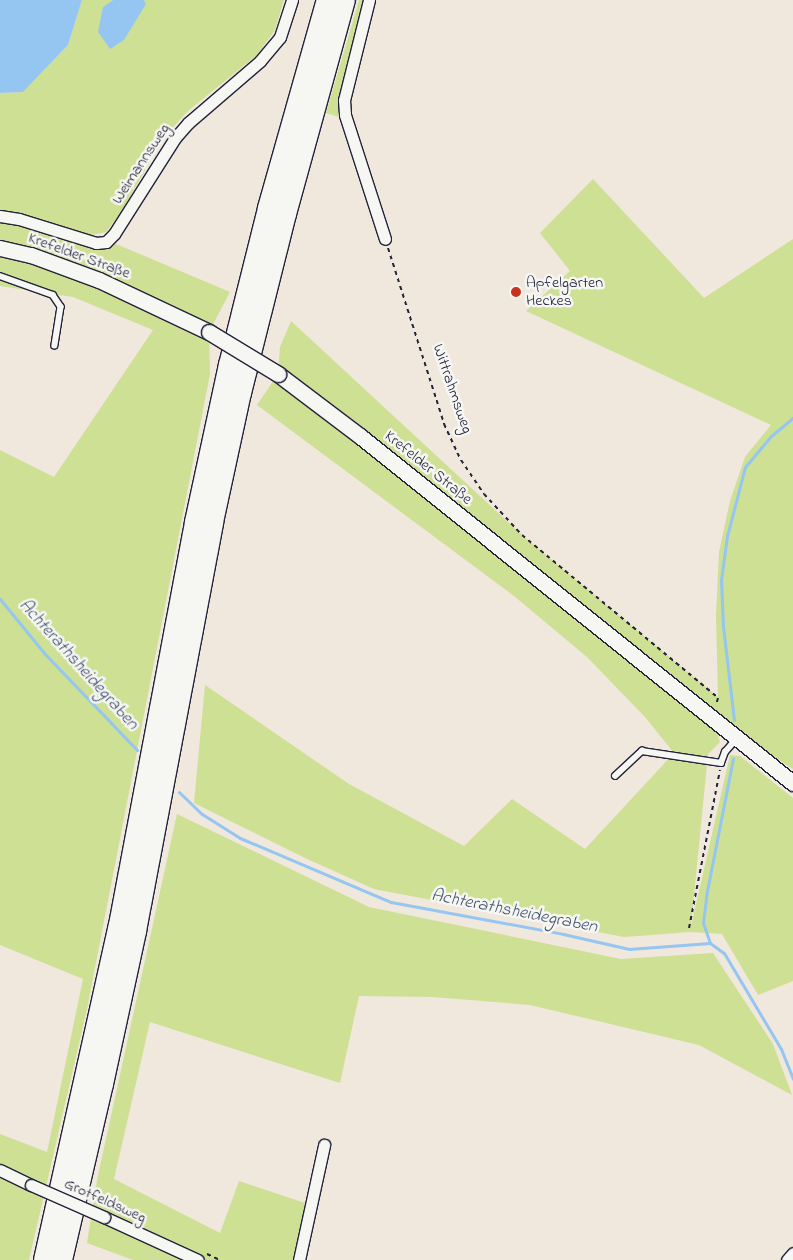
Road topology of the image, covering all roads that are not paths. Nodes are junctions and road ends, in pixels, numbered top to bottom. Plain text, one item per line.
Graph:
1 (292, 0) edge
2 (326, 0) edge
3 (345, 0) edge
4 (369, 0) edge
5 (0, 216) edge
6 (385, 239) road end
7 (0, 248) edge
8 (0, 276) edge
9 (55, 346) dead end
10 (737, 738) junction
11 (615, 776) dead end
12 (793, 783) edge
13 (324, 1145) dead end
14 (0, 1170) edge
15 (793, 1253) edge
16 (44, 1260) edge
17 (62, 1260) edge
18 (198, 1260) edge
19 (299, 1260) edge
20 (787, 1260) edge

1 - 5 street, Weimannsweg
2 - 16 highway
3 - 17 highway
4 - 6 street
7 - 10 main road, Krefelder Straße, bridge
8 - 9 lane
10 - 11 lane
10 - 12 main road, Krefelder Straße
13 - 19 street
14 - 18 street, Grotfeldsweg, bridge
15 - 20 street

